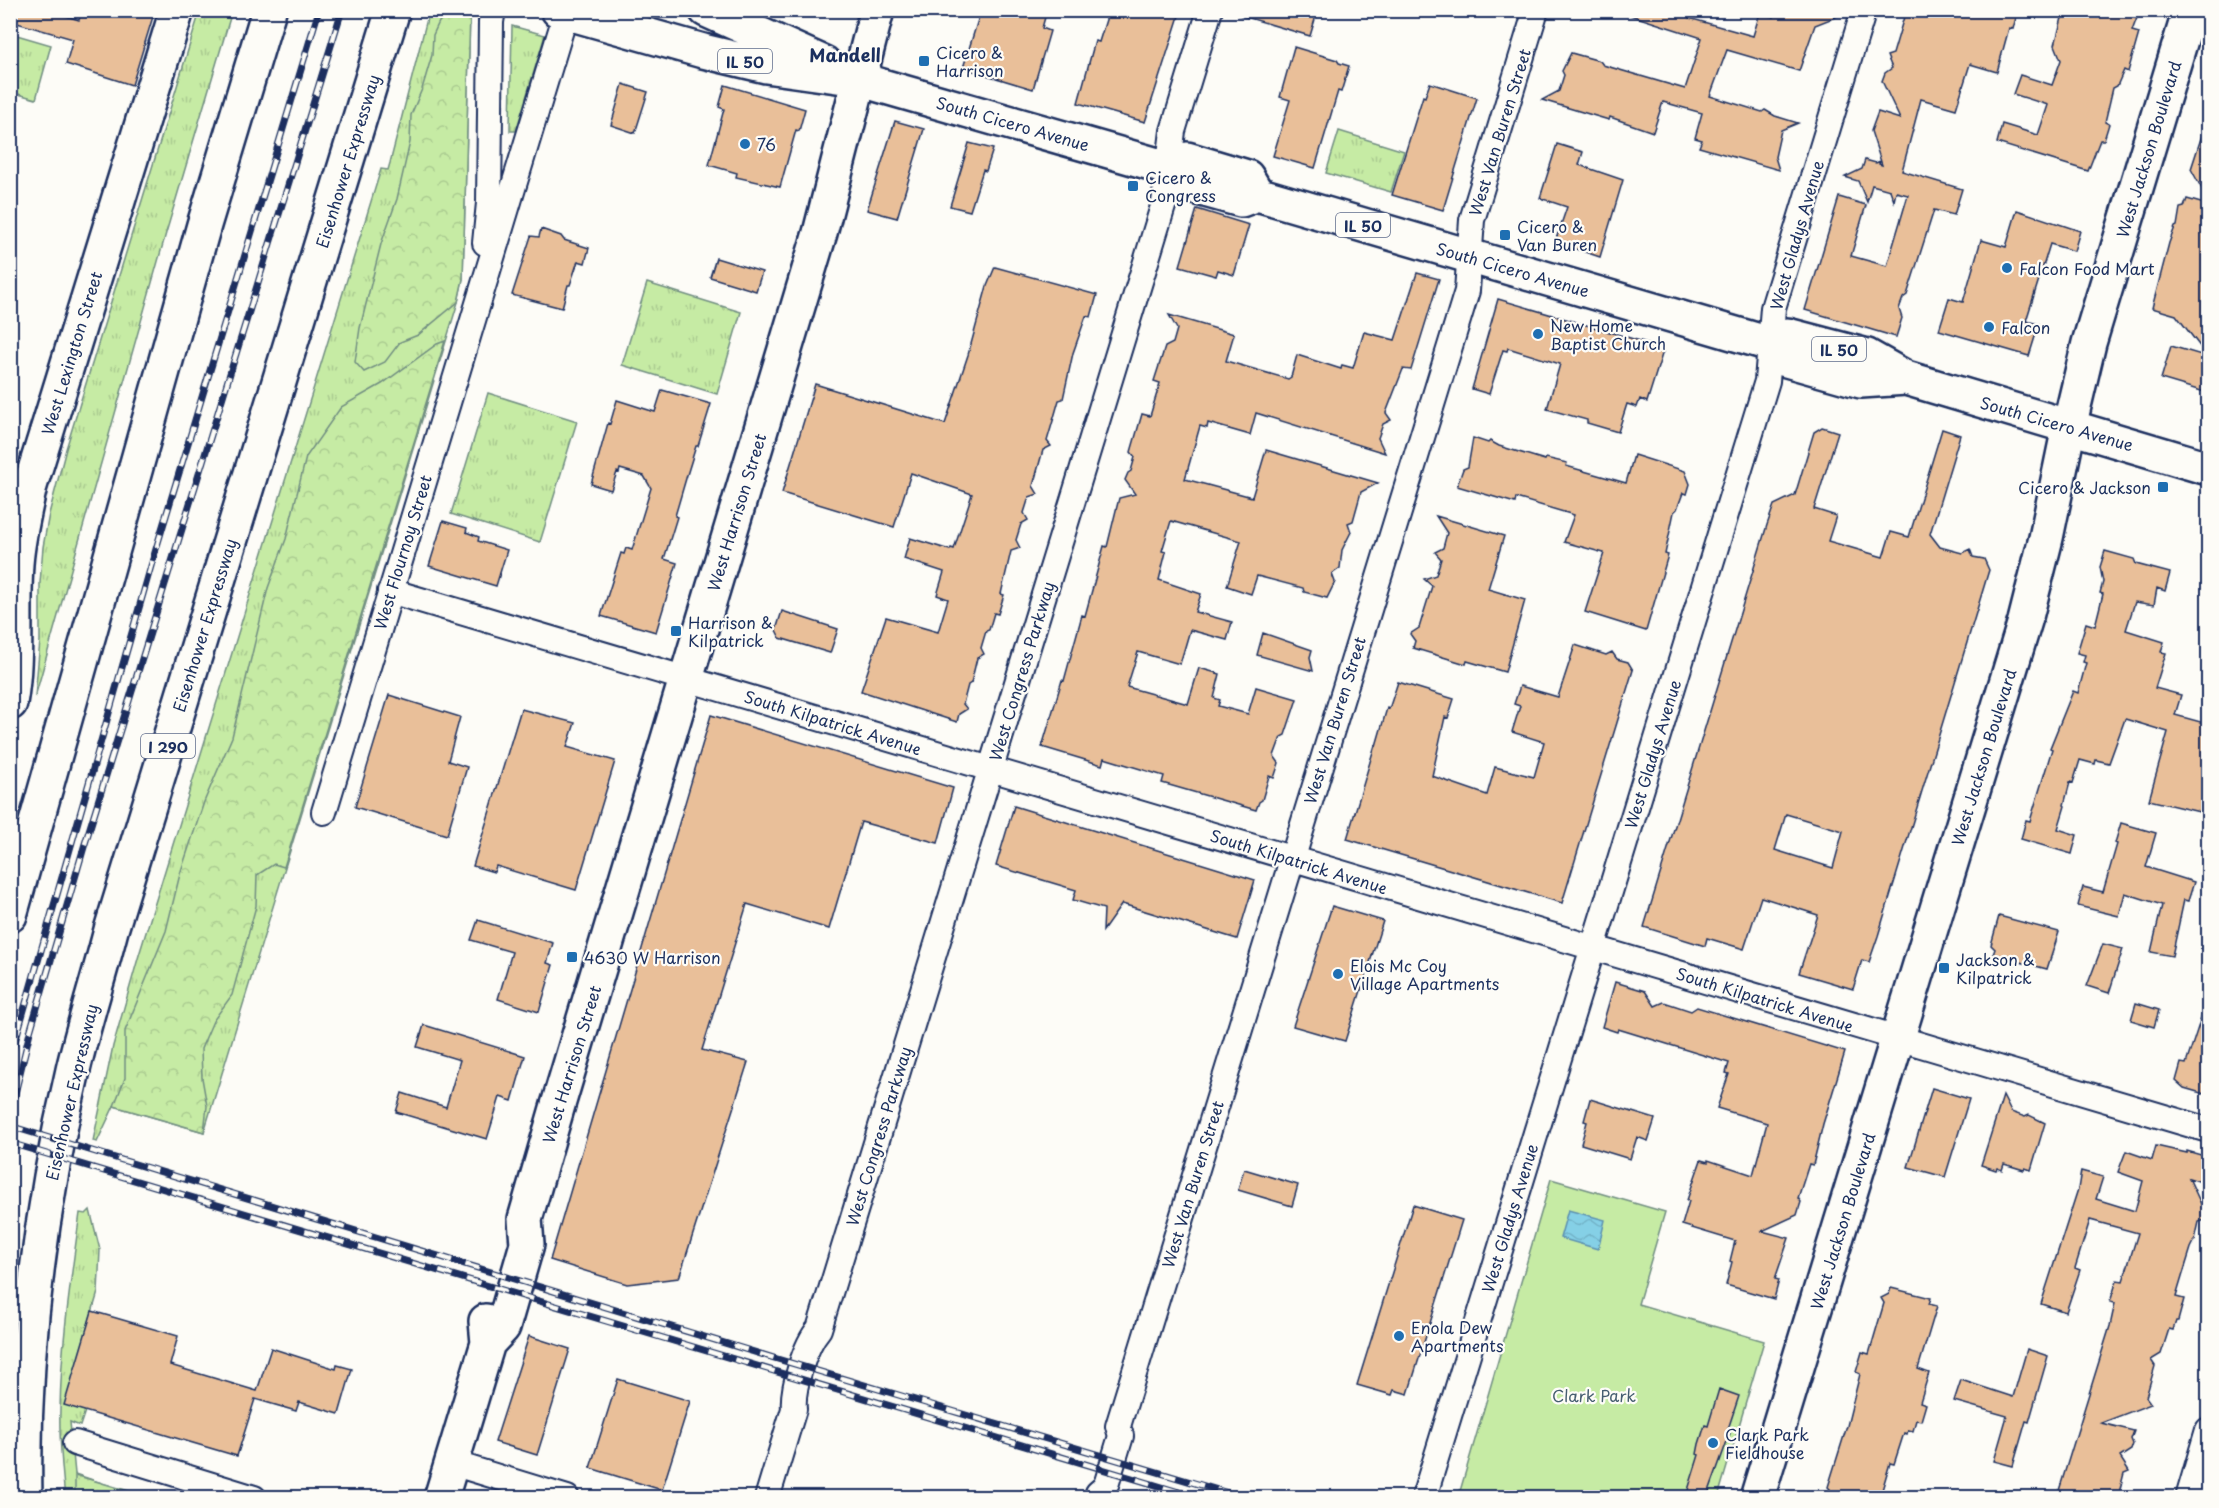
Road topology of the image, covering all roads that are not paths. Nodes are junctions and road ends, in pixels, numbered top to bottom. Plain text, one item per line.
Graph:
1 (177, 10) edge
2 (269, 10) edge
3 (393, 10) edge
4 (493, 10) edge
5 (706, 10) edge
6 (877, 10) edge
7 (1210, 10) edge
8 (1536, 10) edge
9 (1864, 10) edge
10 (2190, 10) edge
11 (563, 11) edge
12 (858, 79) junction
13 (1168, 168) junction
14 (1469, 256) junction
15 (481, 293) junction
16 (1770, 345) junction
17 (2069, 427) junction
18 (2208, 468) edge
19 (20, 483) edge
20 (390, 591) junction
21 (687, 679) junction
22 (10, 703) edge
23 (992, 769) junction
24 (324, 812) dead end
25 (1292, 858) junction
26 (10, 915) edge
27 (1592, 948) junction
28 (1898, 1038) junction
29 (2208, 1130) edge
30 (2208, 1430) edge
31 (75, 1443) dead end
32 (452, 1463) junction
33 (1425, 1494) dead end
34 (1097, 1495) edge
35 (25, 1497) edge
36 (254, 1497) edge
37 (441, 1497) edge
38 (567, 1497) edge
39 (767, 1497) edge
40 (1757, 1497) edge
41 (2188, 1497) edge

1 - 19 main road, West Lexington Street
2 - 26 main road
3 - 35 main road, Eisenhower Expressway / I 290
4 - 15 street, West Flournoy Street
5 - 12 main road, South Cicero Avenue / IL 50
6 - 12 main road, West Harrison Street
7 - 13 street, West Congress Parkway
8 - 14 street, West Van Buren Street
9 - 16 street, West Gladys Avenue
10 - 17 main road, West Jackson Boulevard
11 - 12 main road, South Cicero Avenue / IL 50
11 - 15 street, West Flournoy Street
12 - 13 main road, South Cicero Avenue / IL 50
12 - 21 main road, West Harrison Street
13 - 14 main road, South Cicero Avenue / IL 50
13 - 23 street, West Congress Parkway
14 - 16 main road, South Cicero Avenue / IL 50
14 - 25 street, West Van Buren Street
15 - 20 street, West Flournoy Street
16 - 17 main road, South Cicero Avenue / IL 50
16 - 27 street, West Gladys Avenue
17 - 18 main road, South Cicero Avenue / IL 50
17 - 28 main road, West Jackson Boulevard
19 - 22 main road, West Lexington Street
20 - 21 street, South Kilpatrick Avenue
20 - 24 street, West Flournoy Street
21 - 23 street, South Kilpatrick Avenue
21 - 32 main road, West Harrison Street
23 - 25 street, South Kilpatrick Avenue
23 - 39 street, West Congress Parkway
25 - 27 street, South Kilpatrick Avenue
25 - 34 street, West Van Buren Street
27 - 28 street, South Kilpatrick Avenue
27 - 33 street, West Gladys Avenue
28 - 29 street, South Kilpatrick Avenue
28 - 40 main road, West Jackson Boulevard
30 - 41 street
31 - 36 street
32 - 37 main road, West Harrison Street
32 - 38 street

